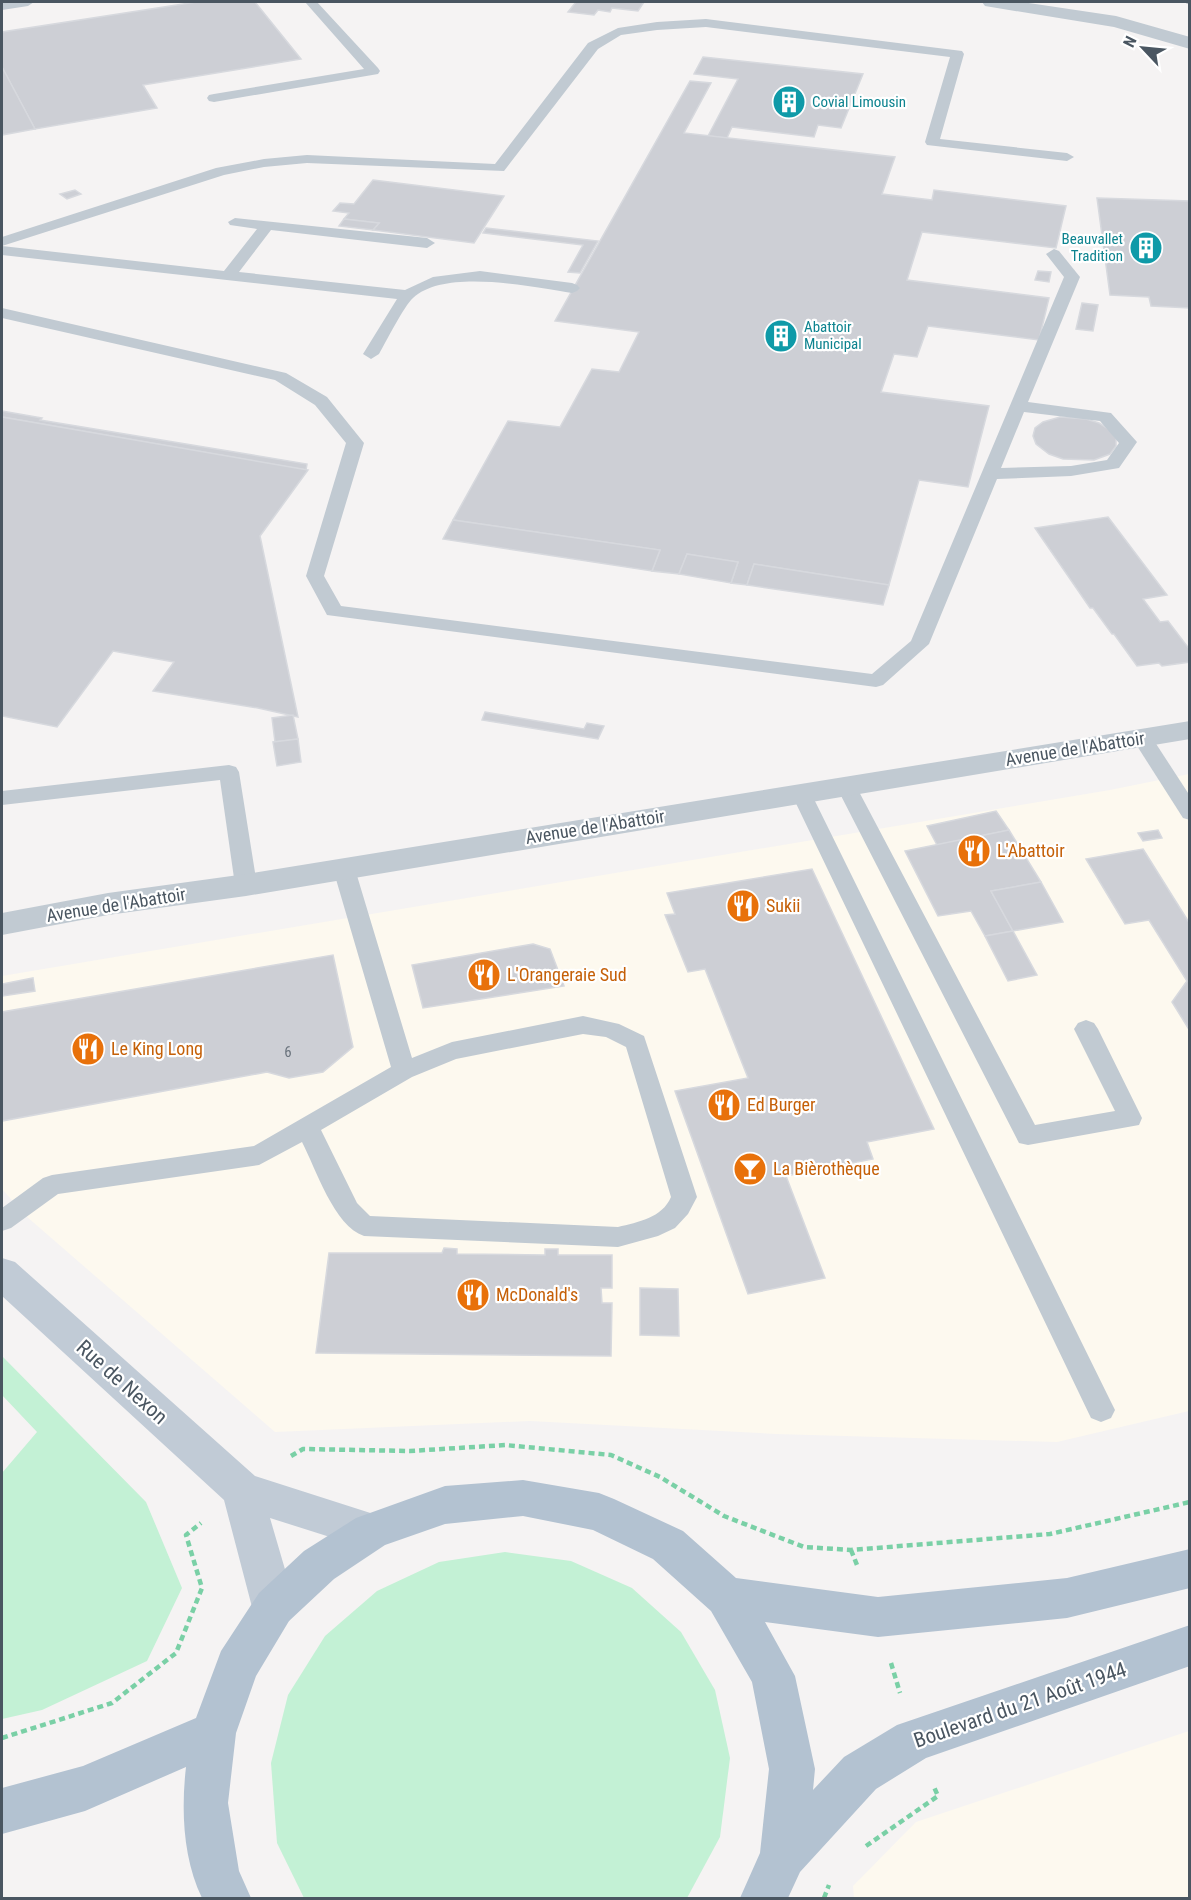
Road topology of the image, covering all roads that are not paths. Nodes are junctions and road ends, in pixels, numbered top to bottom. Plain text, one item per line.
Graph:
1 (28, 2) edge
2 (311, 2) edge
3 (991, 2) edge
4 (2, 6) edge
5 (1190, 43) edge
6 (214, 98) dead end
7 (1066, 157) dead end
8 (235, 222) dead end
9 (268, 225) junction
10 (2, 242) edge
11 (427, 243) dead end
12 (2, 251) edge
13 (1053, 254) dead end
14 (228, 276) junction
15 (572, 288) dead end
16 (407, 295) junction
17 (2, 313) edge
18 (371, 354) dead end
19 (1018, 406) junction
20 (990, 474) junction
21 (1190, 730) edge
22 (1142, 738) junction
23 (846, 786) junction
24 (801, 793) junction
25 (2, 798) edge
26 (1190, 813) edge
27 (344, 869) junction
28 (246, 885) junction
29 (2, 924) edge
30 (1086, 1029) dead end
31 (404, 1071) junction
32 (307, 1126) junction
33 (2, 1221) edge
34 (2, 1273) edge
35 (1101, 1410) dead end
36 (242, 1490) junction
37 (371, 1531) junction
38 (1190, 1568) edge
39 (726, 1597) junction
40 (274, 1607) junction
41 (1190, 1645) edge
42 (213, 1733) junction
43 (2, 1811) edge
44 (783, 1855) junction
45 (226, 1899) edge
46 (764, 1899) edge

1 - 4 lane
2 - 6 lane
3 - 5 street
7 - 10 lane
8 - 9 lane
9 - 11 lane
9 - 14 lane
12 - 14 lane
13 - 19 lane
14 - 16 lane
15 - 16 lane
16 - 18 lane
17 - 20 lane
19 - 20 lane
19 - 20 lane
21 - 22 street, Avenue de l'Abattoir
22 - 23 street, Avenue de l'Abattoir
22 - 26 lane
23 - 24 street, Avenue de l'Abattoir
23 - 30 lane
24 - 27 street, Avenue de l'Abattoir
24 - 35 lane
25 - 28 lane
27 - 28 street, Avenue de l'Abattoir
27 - 31 lane
28 - 29 street, Avenue de l'Abattoir
31 - 32 lane
31 - 32 lane
32 - 33 lane
34 - 36 street, Rue de Nexon
36 - 37 street, Rue de Nexon
36 - 40 street
37 - 39 main road
37 - 40 main road
38 - 39 main road
39 - 44 main road
40 - 42 main road
41 - 44 main road, Boulevard du 21 Août 1944
42 - 43 main road
42 - 45 main road
44 - 46 main road

